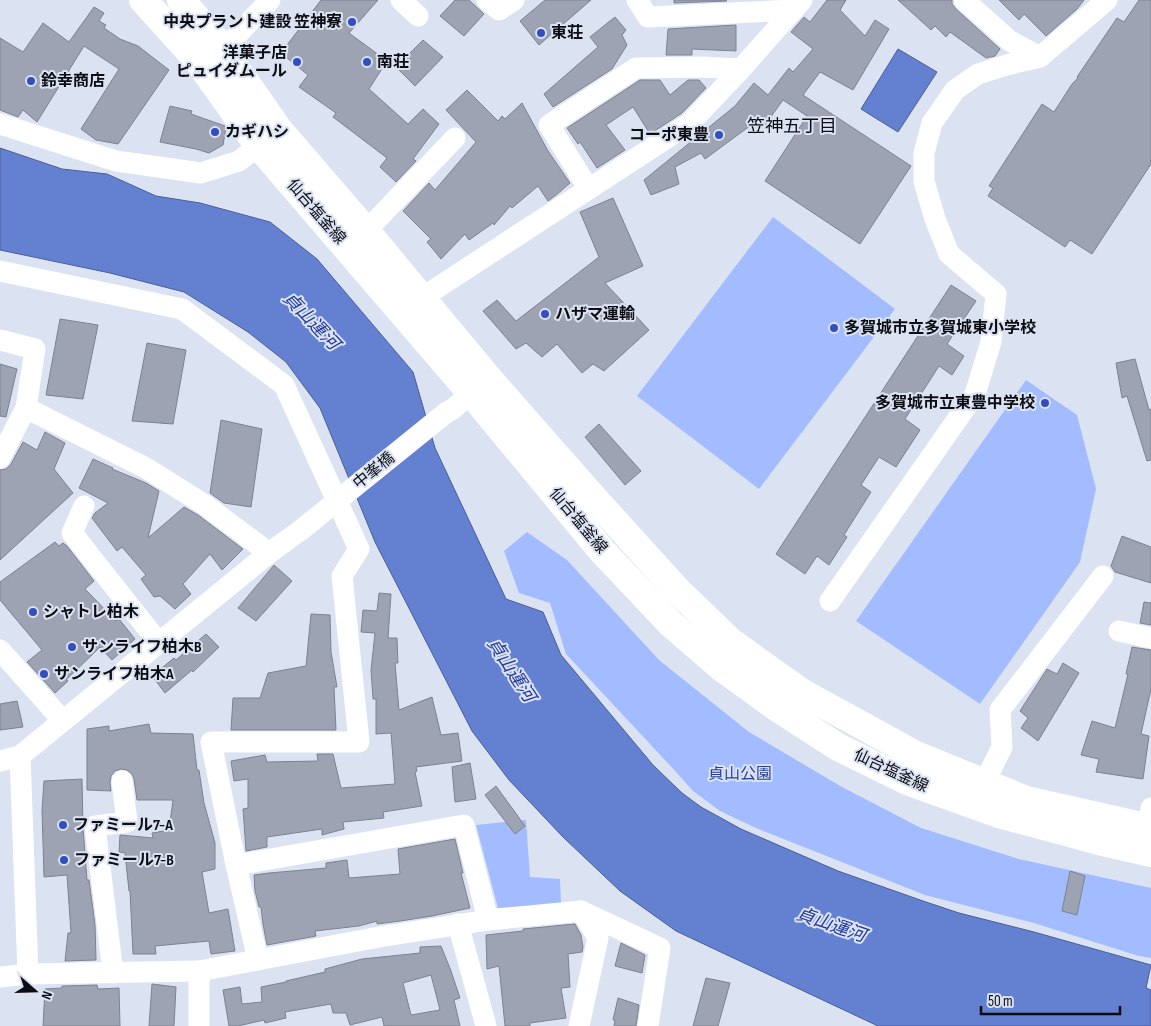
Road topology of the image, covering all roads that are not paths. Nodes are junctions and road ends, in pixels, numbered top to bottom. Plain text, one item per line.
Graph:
1 (143, 0) edge
2 (181, 0) edge
3 (270, 0) edge
4 (401, 0) edge
5 (487, 0) edge
6 (514, 0) edge
7 (637, 0) edge
8 (1107, 0) edge
9 (976, 3) edge
10 (797, 5) edge
11 (418, 16) dead end
12 (223, 50) junction
13 (1040, 57) junction
14 (741, 69) junction
15 (0, 124) edge
16 (269, 138) junction
17 (455, 138) dead end
18 (588, 188) junction
19 (366, 230) junction
20 (0, 271) edge
21 (423, 297) junction
22 (0, 340) edge
23 (480, 386) junction
24 (26, 408) junction
25 (0, 458) edge
26 (84, 506) dead end
27 (269, 553) junction
28 (1103, 576) dead end
29 (830, 601) dead end
30 (1119, 631) dead end
31 (1151, 638) edge
32 (159, 643) junction
33 (0, 650) edge
34 (63, 721) junction
35 (10, 758) edge
36 (122, 781) dead end
37 (984, 783) junction
38 (1150, 829) edge
39 (236, 865) junction
40 (581, 911) junction
41 (488, 920) junction
42 (458, 924) junction
43 (258, 960) junction
44 (199, 972) junction
45 (113, 973) junction
46 (28, 974) junction
47 (0, 977) edge
48 (199, 1026) edge
49 (486, 1026) edge
50 (579, 1026) edge
51 (648, 1026) edge

1 - 16 main road, 仙台塩釜線
2 - 12 main road, 仙台塩釜線
3 - 12 street
4 - 11 street
5 - 6 street
7 - 10 street
8 - 13 street
9 - 13 street
10 - 14 street
12 - 16 main road, 仙台塩釜線
13 - 29 street
14 - 18 street
14 - 18 street
15 - 16 street
16 - 19 main road, 仙台塩釜線
16 - 23 main road, 仙台塩釜線
17 - 19 street
18 - 21 street
19 - 21 main road, 仙台塩釜線
20 - 39 street
21 - 23 main road, 仙台塩釜線
22 - 24 street
23 - 27 street, 中峯橋
23 - 37 main road, 仙台塩釜線
23 - 38 main road, 仙台塩釜線
24 - 25 street
24 - 27 street
26 - 32 street
27 - 32 street, 中峯橋
28 - 37 street
30 - 31 street
32 - 34 street, 中峯橋
33 - 34 street
34 - 35 street, 中峯橋
35 - 46 street
36 - 45 street
37 - 38 main road, 仙台塩釜線
39 - 41 street
39 - 43 street
40 - 41 street
40 - 50 street
40 - 51 street
41 - 42 street
42 - 43 street
42 - 49 street
43 - 44 street
44 - 45 street
44 - 48 street
45 - 46 street
46 - 47 street

